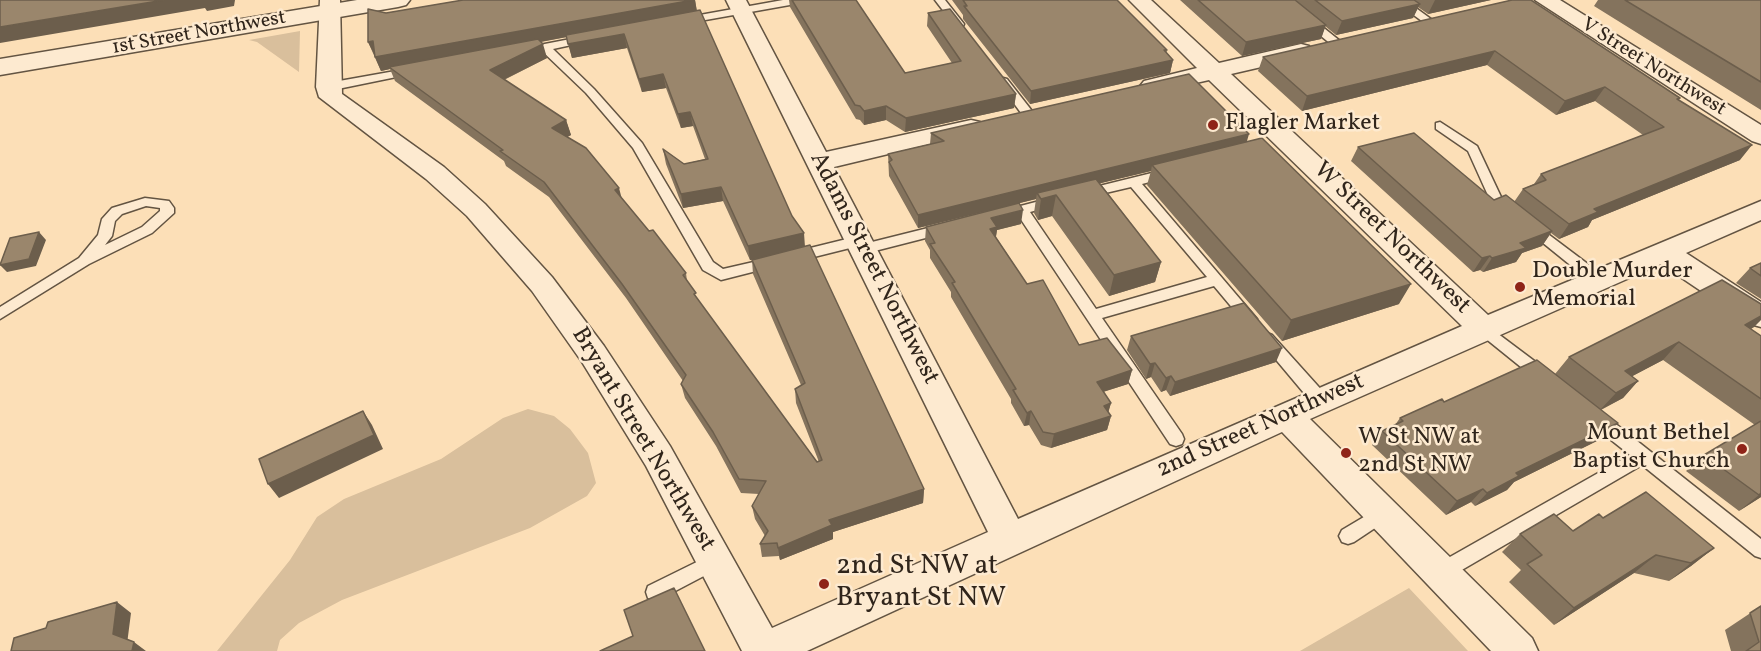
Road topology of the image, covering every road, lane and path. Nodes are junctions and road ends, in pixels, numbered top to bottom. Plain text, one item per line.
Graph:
1 (398, 0) edge
2 (801, 0) edge
3 (940, 0) edge
4 (1139, 0) edge
5 (1282, 0) edge
6 (1398, 0) edge
7 (1545, 0) edge
8 (739, 5) edge
9 (330, 6) edge
10 (1452, 17) edge
11 (1430, 22) junction
12 (672, 24) edge
13 (1406, 28) edge
14 (602, 36) edge
15 (968, 37) edge
16 (1359, 38) edge
17 (1336, 44) junction
18 (544, 47) junction
19 (511, 53) edge
20 (0, 67) edge
21 (421, 70) edge
22 (1214, 71) junction
23 (997, 73) edge
24 (328, 87) junction
25 (1134, 90) edge
26 (1039, 111) joint
27 (1440, 126) dead end
28 (1761, 136) edge
29 (819, 162) junction
30 (1180, 170) edge
31 (1134, 182) junction
32 (1022, 210) junction
33 (1761, 210) edge
34 (989, 218) edge
35 (956, 226) edge
36 (861, 245) junction
37 (1663, 252) junction
38 (84, 261) junction
39 (1215, 280) junction
40 (1600, 281) junction
41 (0, 314) edge
42 (1093, 315) junction
43 (1761, 316) edge
44 (1485, 330) junction
45 (1560, 389) edge
46 (1320, 400) junction
47 (1588, 412) edge
48 (1286, 415) junction
49 (1176, 439) dead end
50 (1643, 456) junction
51 (1384, 513) junction
52 (1348, 536) dead end
53 (1009, 538) junction
54 (1761, 550) edge
55 (715, 561) junction
56 (1441, 572) junction
57 (655, 592) dead end
58 (764, 651) edge
59 (1518, 651) edge

1 - 9 street, 1st Street Northwest
2 - 8 lane
3 - 15 lane
4 - 22 street, W Street Northwest
5 - 17 lane
6 - 11 lane
7 - 28 street, V Street Northwest
8 - 12 lane
8 - 29 street, Adams Street Northwest
9 - 20 street, 1st Street Northwest
9 - 24 street
10 - 11 street
11 - 13 street
14 - 18 lane
16 - 17 street
17 - 22 street
18 - 19 lane
18 - 36 lane
21 - 24 lane
22 - 25 street
22 - 44 street, W Street Northwest
23 - 26 lane
24 - 55 street, Bryant Street Northwest
26 - 29 street
27 - 40 lane
29 - 36 street, Adams Street Northwest
30 - 31 lane
31 - 32 lane
31 - 39 lane
32 - 34 lane
32 - 42 lane
33 - 37 street, 2nd Street Northwest
35 - 36 lane
36 - 53 street, Adams Street Northwest
37 - 40 street, 2nd Street Northwest
37 - 43 street
38 - 38 lane
38 - 41 lane
39 - 42 lane
39 - 46 lane
40 - 44 street, 2nd Street Northwest
42 - 49 lane
44 - 45 lane
44 - 46 street, 2nd Street Northwest
46 - 48 street, 2nd Street Northwest
47 - 50 lane
48 - 51 street
48 - 53 street, 2nd Street Northwest
50 - 54 lane
50 - 56 lane
51 - 52 lane
51 - 56 street
53 - 58 street, 2nd Street Northwest
55 - 57 lane
55 - 58 street, Bryant Street Northwest
56 - 59 street

